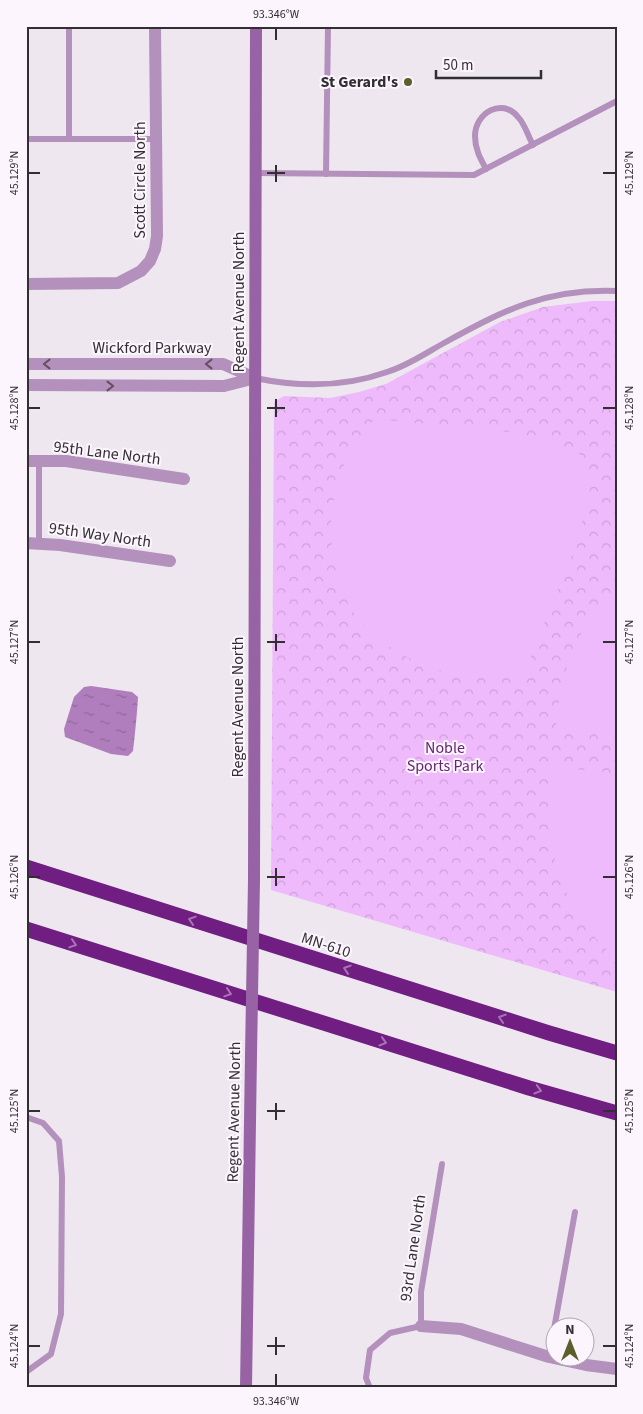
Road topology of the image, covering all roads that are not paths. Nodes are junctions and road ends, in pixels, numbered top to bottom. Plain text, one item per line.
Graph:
1 (69, 26) edge
2 (155, 26) edge
3 (256, 26) edge
4 (328, 26) edge
5 (617, 101) edge
6 (26, 139) edge
7 (69, 139) junction
8 (157, 139) junction
9 (533, 145) junction
10 (486, 169) junction
11 (255, 174) junction
12 (326, 174) junction
13 (26, 284) edge
14 (617, 291) edge
15 (26, 364) edge
16 (255, 378) junction
17 (26, 385) edge
18 (33, 461) edge
19 (184, 479) dead end
20 (33, 544) edge
21 (170, 561) dead end
22 (26, 868) edge
23 (26, 929) edge
24 (548, 1033) junction
25 (617, 1048) edge
26 (617, 1053) edge
27 (617, 1113) edge
28 (26, 1117) edge
29 (442, 1164) dead end
30 (575, 1212) dead end
31 (556, 1316) edge
32 (421, 1326) junction
33 (546, 1356) edge
34 (594, 1366) edge
35 (617, 1369) edge
36 (26, 1372) edge
37 (246, 1388) edge
38 (370, 1388) edge

1 - 7 lane
2 - 8 street, Scott Circle North
3 - 11 street, Regent Avenue North
4 - 12 lane
5 - 9 lane
6 - 7 lane
7 - 8 lane
8 - 13 street, Scott Circle North
9 - 10 lane
9 - 10 lane
10 - 12 lane
11 - 12 lane
11 - 16 street, Regent Avenue North
14 - 16 lane
16 -> 15 street, Wickford Parkway
17 -> 16 street
16 - 37 street, Regent Avenue North, bridge
18 - 19 street, 95th Lane North
18 - 20 lane
20 - 21 street, 95th Way North
24 -> 22 highway, MN-610
23 -> 27 highway
24 - 25 highway
24 - 26 highway, MN-610
28 - 36 lane
29 - 32 lane, 93rd Lane North
30 - 31 lane
32 - 33 street
32 - 38 lane
34 - 35 street

